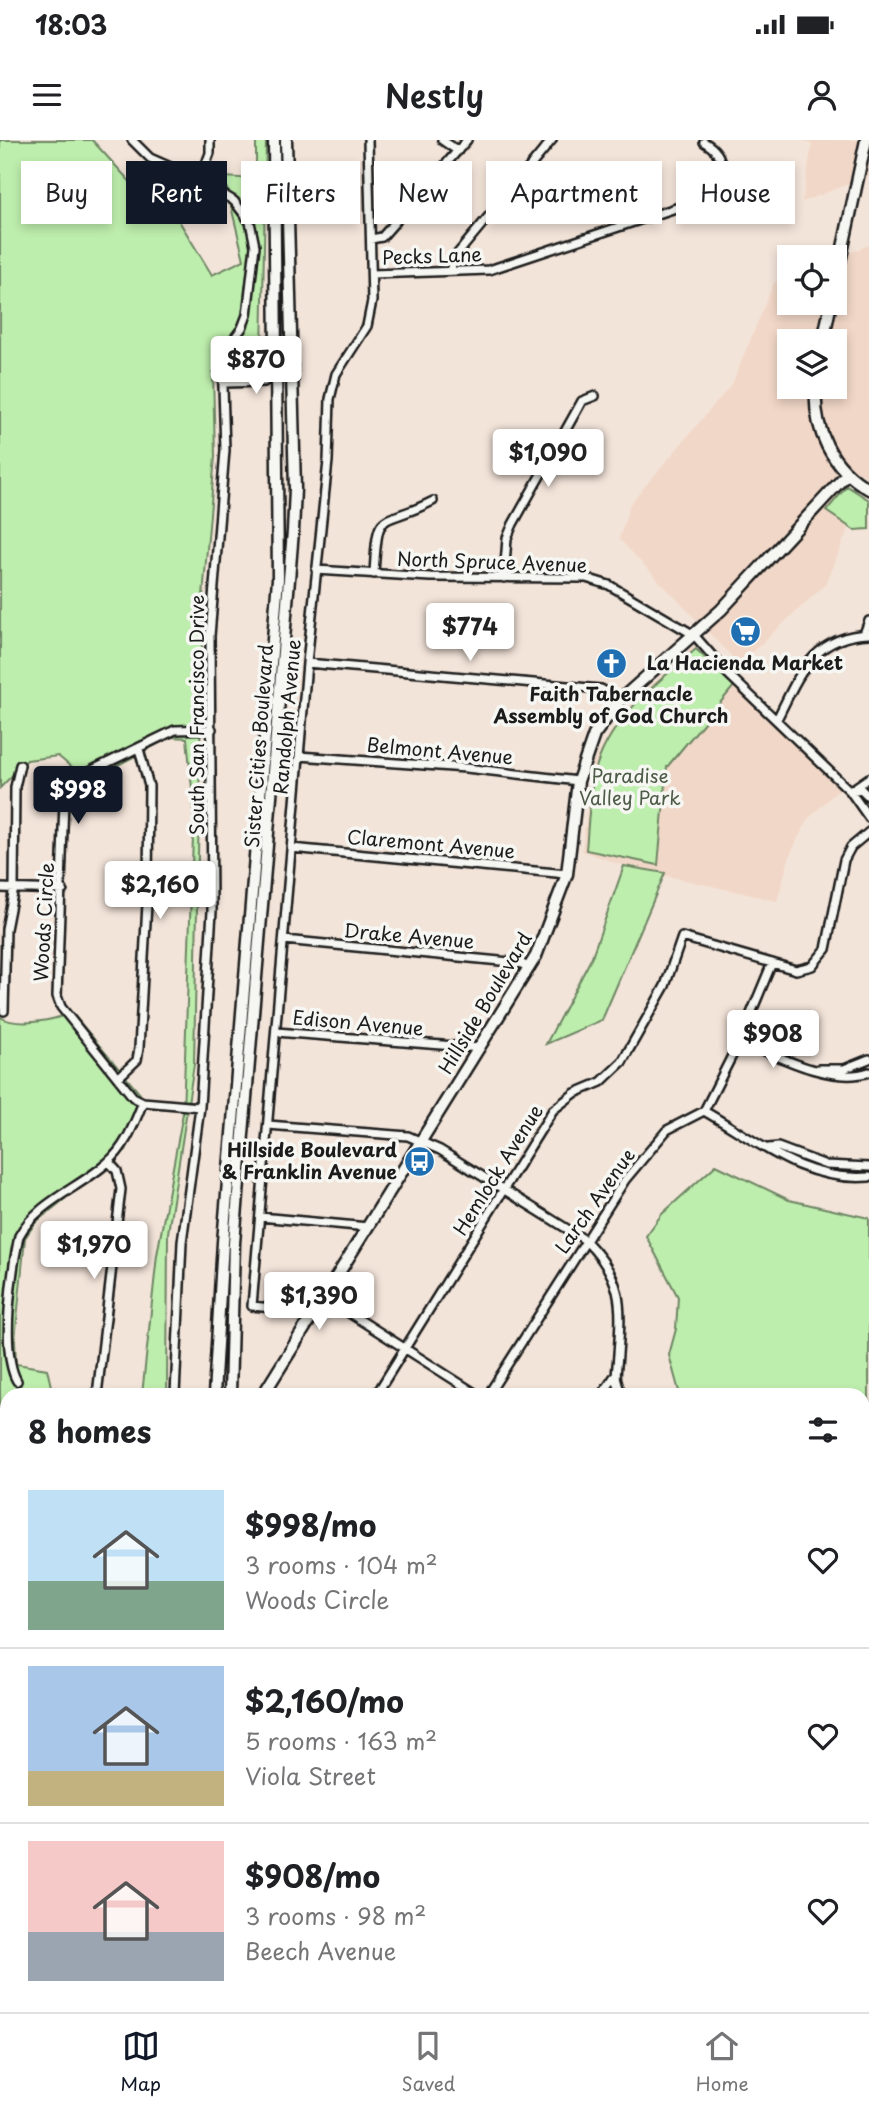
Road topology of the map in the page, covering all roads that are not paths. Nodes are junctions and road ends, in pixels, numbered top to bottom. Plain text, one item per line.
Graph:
1 (132, 140) edge
2 (210, 140) edge
3 (274, 140) edge
4 (286, 140) edge
5 (368, 140) edge
6 (442, 140) edge
7 (467, 140) edge
8 (552, 140) edge
9 (866, 140) edge
10 (704, 142) dead end
11 (457, 151) junction
12 (157, 161) edge
13 (206, 161) edge
14 (227, 197) edge
15 (371, 239) junction
16 (844, 245) edge
17 (450, 271) junction
18 (372, 274) junction
19 (223, 371) junction
20 (292, 372) junction
21 (276, 373) junction
22 (224, 383) junction
23 (595, 396) dead end
24 (815, 399) edge
25 (846, 475) junction
26 (869, 489) edge
27 (433, 501) dead end
28 (316, 570) junction
29 (374, 574) junction
30 (504, 578) junction
31 (869, 621) edge
32 (867, 634) edge
33 (694, 635) junction
34 (307, 663) junction
35 (620, 700) junction
36 (777, 719) junction
37 (212, 729) junction
38 (139, 749) junction
39 (299, 756) junction
40 (20, 765) dead end
41 (869, 778) edge
42 (578, 781) junction
43 (850, 791) junction
44 (869, 797) edge
45 (869, 818) edge
46 (869, 832) edge
47 (292, 848) junction
48 (567, 874) junction
49 (0, 888) edge
50 (14, 888) junction
51 (62, 890) junction
52 (284, 940) junction
53 (772, 963) junction
54 (530, 968) junction
55 (4, 1012) dead end
56 (276, 1032) junction
57 (740, 1040) junction
58 (480, 1048) junction
59 (869, 1059) edge
60 (818, 1069) junction
61 (869, 1072) edge
62 (118, 1078) junction
63 (143, 1102) junction
64 (200, 1107) junction
65 (704, 1111) junction
66 (268, 1125) junction
67 (422, 1140) junction
68 (769, 1148) junction
69 (109, 1162) junction
70 (869, 1167) edge
71 (869, 1177) edge
72 (504, 1190) junction
73 (260, 1217) junction
74 (368, 1227) junction
75 (585, 1241) junction
76 (324, 1297) junction
77 (309, 1319) junction
78 (405, 1349) junction
79 (614, 1377) junction
80 (17, 1381) dead end
81 (98, 1388) edge
82 (175, 1388) edge
83 (214, 1388) edge
84 (230, 1388) edge
85 (267, 1388) edge
86 (380, 1388) edge
87 (467, 1388) edge
88 (492, 1388) edge
89 (607, 1388) edge
90 (619, 1388) edge

1 - 12 street
2 - 13 street
3 - 21 main road, Sister Cities Boulevard
4 - 20 main road, Sister Cities Boulevard
5 - 15 street, Randolph Avenue
6 - 11 street
7 - 11 street
8 - 17 street
9 - 16 main road
10 - 17 street, Pecks Lane
11 - 15 street
14 - 19 street
15 - 18 street, Randolph Avenue
17 - 18 street, Pecks Lane
18 - 28 street, Randolph Avenue
19 - 21 street
19 - 22 street, South San Francisco Drive
20 - 21 street
20 - 84 main road, Sister Cities Boulevard
21 - 22 street
21 - 83 main road, Sister Cities Boulevard
22 - 37 street, South San Francisco Drive
23 - 30 street
24 - 25 main road
25 - 26 main road
25 - 33 main road, Hillside Boulevard
27 - 29 street
28 - 29 street, North Spruce Avenue
28 - 34 street, Randolph Avenue
29 - 30 street, North Spruce Avenue
30 - 33 street, North Spruce Avenue
31 - 32 street
32 - 36 street
33 - 35 main road, Hillside Boulevard
33 - 36 street, North Spruce Avenue
34 - 35 street
34 - 39 street, Randolph Avenue
35 - 42 main road, Hillside Boulevard
36 - 43 street, North Spruce Avenue
37 - 38 street, Woods Circle
37 - 64 street, South San Francisco Drive
38 - 51 street, Woods Circle
38 - 62 street
39 - 42 street, Belmont Avenue
39 - 47 street, Randolph Avenue
40 - 50 street
41 - 43 street
42 - 48 main road, Hillside Boulevard
43 - 44 street
43 - 45 street, North Spruce Avenue
46 - 53 street, Hemlock Avenue
47 - 48 street, Claremont Avenue
47 - 52 street, Randolph Avenue
48 - 54 main road, Hillside Boulevard
49 - 50 street
50 - 51 street
50 - 55 street
51 - 62 street, Woods Circle
52 - 54 street, Drake Avenue
52 - 56 street, Randolph Avenue
53 - 57 street
53 - 72 street, Hemlock Avenue
54 - 58 main road, Hillside Boulevard
56 - 58 street, Edison Avenue
56 - 66 street, Randolph Avenue
57 - 60 street
57 - 65 street
58 - 67 main road, Hillside Boulevard
59 - 60 street
60 - 61 street
62 - 63 street
63 - 64 street
63 - 69 street
64 - 82 street, South San Francisco Drive
65 - 68 street
65 - 75 street, Larch Avenue
66 - 67 street
66 - 73 street, Randolph Avenue
67 - 72 street
67 - 74 main road, Hillside Boulevard
68 - 70 street
68 - 71 street
69 - 80 street
69 - 81 street
72 - 75 street
72 - 78 street, Hemlock Avenue
73 - 74 street
73 - 77 street, Randolph Avenue
74 - 76 main road, Hillside Boulevard
75 - 79 street
75 - 88 street, Larch Avenue
76 - 77 main road, Hillside Boulevard
76 - 78 street
77 - 85 main road, Hillside Boulevard
78 - 86 street, Hemlock Avenue
78 - 87 street
79 - 89 street
79 - 90 street

